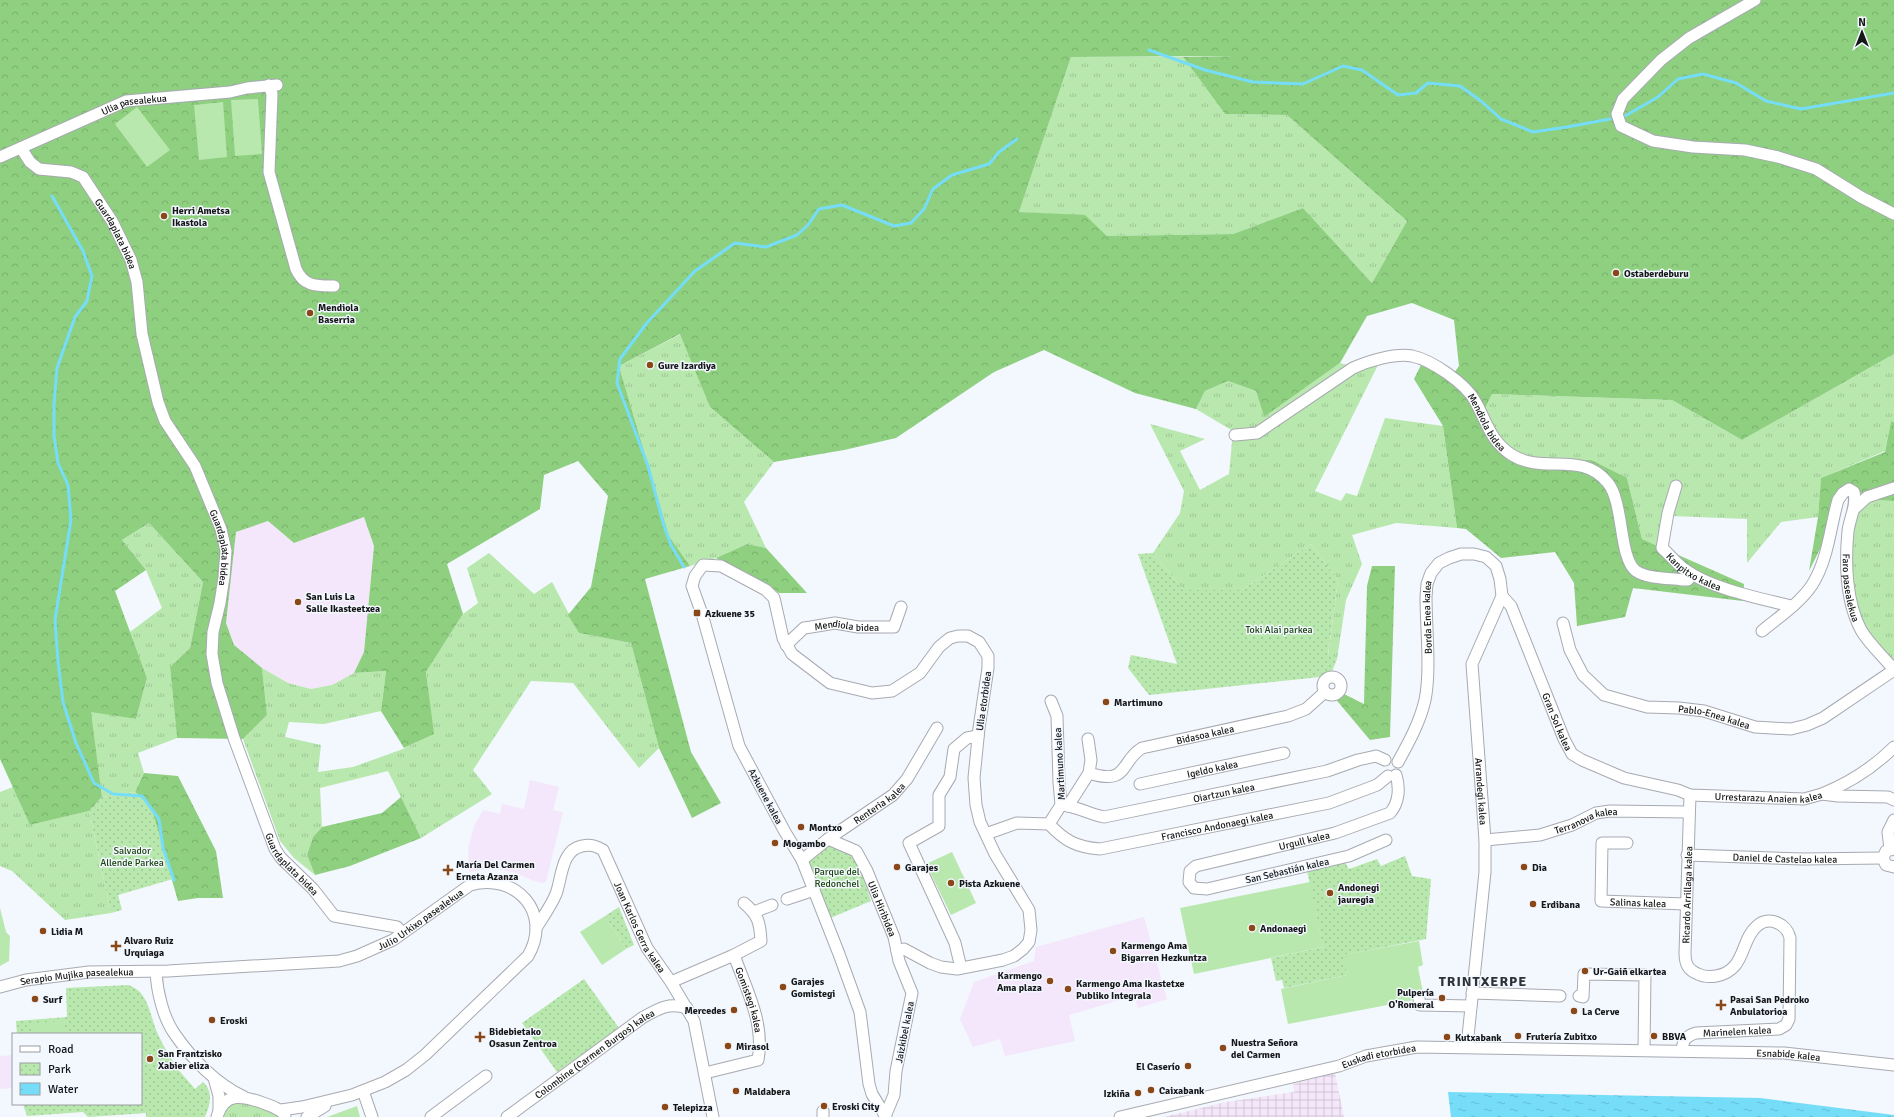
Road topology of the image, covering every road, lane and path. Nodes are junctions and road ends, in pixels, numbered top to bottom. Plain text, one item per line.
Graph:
1 (1755, 0) edge
2 (21, 148) junction
3 (0, 157) edge
4 (1894, 214) edge
5 (334, 286) dead end
6 (1235, 435) dead end
7 (1676, 486) dead end
8 (1894, 488) edge
9 (1854, 509) junction
10 (703, 566) joint
11 (1692, 574) junction
12 (1502, 596) junction
13 (1791, 606) junction
14 (901, 607) dead end
15 (1563, 623) dead end
16 (1762, 631) dead end
17 (786, 645) junction
18 (1894, 670) edge
19 (1325, 692) dead end
20 (1051, 700) dead end
21 (937, 728) dead end
22 (978, 736) junction
23 (1088, 739) dead end
24 (1894, 747) edge
25 (1284, 753) dead end
26 (1391, 760) junction
27 (1090, 773) junction
28 (1392, 776) junction
29 (1140, 784) dead end
30 (1822, 794) junction
31 (1690, 795) junction
32 (1894, 800) edge
33 (1065, 806) junction
34 (1688, 812) junction
35 (1894, 820) edge
36 (1049, 824) junction
37 (986, 834) junction
38 (828, 839) junction
39 (1386, 840) dead end
40 (1485, 840) junction
41 (1626, 843) dead end
42 (1892, 849) edge
43 (1687, 855) junction
44 (1882, 858) junction
45 (802, 860) junction
46 (1894, 867) edge
47 (1189, 882) joint
48 (814, 890) junction
49 (787, 899) dead end
50 (744, 903) dead end
51 (1686, 904) junction
52 (772, 905) dead end
53 (754, 912) junction
54 (536, 928) junction
55 (402, 933) junction
56 (1790, 938) joint
57 (897, 951) junction
58 (734, 955) junction
59 (961, 968) junction
60 (156, 972) junction
61 (671, 982) junction
62 (0, 987) edge
63 (1472, 993) junction
64 (1560, 996) dead end
65 (1580, 996) dead end
66 (1419, 999) dead end
67 (1471, 1006) junction
68 (687, 1008) junction
69 (1467, 1046) junction
70 (1644, 1049) junction
71 (1682, 1050) junction
72 (1894, 1065) edge
73 (705, 1073) junction
74 (486, 1076) dead end
75 (214, 1078) junction
76 (363, 1091) junction
77 (872, 1094) junction
78 (894, 1095) junction
79 (244, 1097) junction
80 (337, 1099) junction
81 (218, 1114) edge
82 (284, 1114) edge
83 (886, 1116) edge
84 (307, 1117) edge
85 (372, 1117) edge
86 (431, 1117) edge
87 (507, 1117) edge
88 (714, 1117) edge
89 (1120, 1117) edge

1 - 4 street
2 - 3 street, Ulia pasealekua
2 - 5 street, Ulia pasealekua
2 - 55 street, Guardaplata bidea
6 - 11 street, Mendiola bidea
7 - 11 street, Kanpitxo kalea
8 - 9 street
9 - 13 street, Faro pasealekua
9 - 18 street, Faro pasealekua
10 - 17 street, Ulia etorbidea
10 - 45 street, Azkuene kalea
11 - 13 street, Kanpitxo kalea
12 - 26 street, Borda Enea kalea
12 - 31 street, Gran Sol kalea
12 - 40 street, Arrandegi kalea
13 - 16 street
14 - 17 street, Mendiola bidea
15 - 18 street, Pablo-Enea kalea
17 - 22 street, Ulia etorbidea
19 - 27 street, Bidasoa kalea
20 - 33 street, Martimuno kalea
21 - 38 street, Renteria kalea
22 - 37 street, Ulia etorbidea
22 - 59 street
23 - 27 street
24 - 30 street
25 - 29 street, Igeldo kalea
26 - 28 street
26 - 28 street
26 - 33 street, Oiartzun kalea
27 - 33 street
28 - 36 street, Francisco Andonaegi kalea
28 - 47 street, Urgull kalea
30 - 31 street, Urrestarazu Anaien kalea
30 - 32 street, Urrestarazu Anaien kalea
31 - 34 street, Ricardo Arrillaga kalea
33 - 36 street, Martimuno kalea
34 - 40 street, Terranova kalea
34 - 43 street, Ricardo Arrillaga kalea
35 - 42 street
36 - 37 street
37 - 59 street, Ulia etorbidea
38 - 45 street, Renteria kalea
38 - 57 street, Ulia Hiribidea
39 - 47 street, San Sebastián kalea
40 - 63 street, Arrandegi kalea
41 - 51 street, Salinas kalea
42 - 44 street
43 - 44 street, Daniel de Castelao kalea
43 - 51 street, Ricardo Arrillaga kalea
44 - 46 street
45 - 48 street, Azkuene kalea
48 - 49 street
48 - 77 street, Azkuene kalea
50 - 53 street
51 - 56 street, Ricardo Arrillaga kalea
52 - 53 street
53 - 58 street
54 - 55 street, Julio Urkixo pasealekua
54 - 61 street, Joan Karlos Gerra kalea
54 - 76 street, Julio Urkixo pasealekua
55 - 60 street, Julio Urkixo pasealekua
56 - 71 street, Marinelen kalea
57 - 59 street, Ulia etorbidea
57 - 78 street, Jaizkibel kalea
58 - 61 street, Gomistegi kalea
58 - 73 street, Gomistegi kalea
60 - 62 street, Serapio Mujika pasealekua
60 - 75 street
61 - 68 street, Joan Karlos Gerra kalea
63 - 64 street
63 - 67 street, Arrandegi kalea
65 - 70 street
66 - 67 street
67 - 69 street, Arrandegi kalea
68 - 73 street, Joan Karlos Gerra kalea
68 - 87 street, Colombine (Carmen Burgos) kalea
69 - 70 street, Euskadi etorbidea
69 - 89 street, Euskadi etorbidea
70 - 71 street, Euskadi etorbidea
71 - 72 street, Esnabide kalea
73 - 88 street, Joan Karlos Gerra kalea
74 - 86 street
75 - 79 street
75 - 81 street
76 - 80 street, Julio Urkixo pasealekua
76 - 85 street
77 - 78 street
77 - 83 street, Azkuene kalea
78 - 83 street, Jaizkibel kalea
79 - 81 street
79 - 82 street
80 - 82 street, Julio Urkixo pasealekua
80 - 84 street, Julio Urkixo pasealekua

